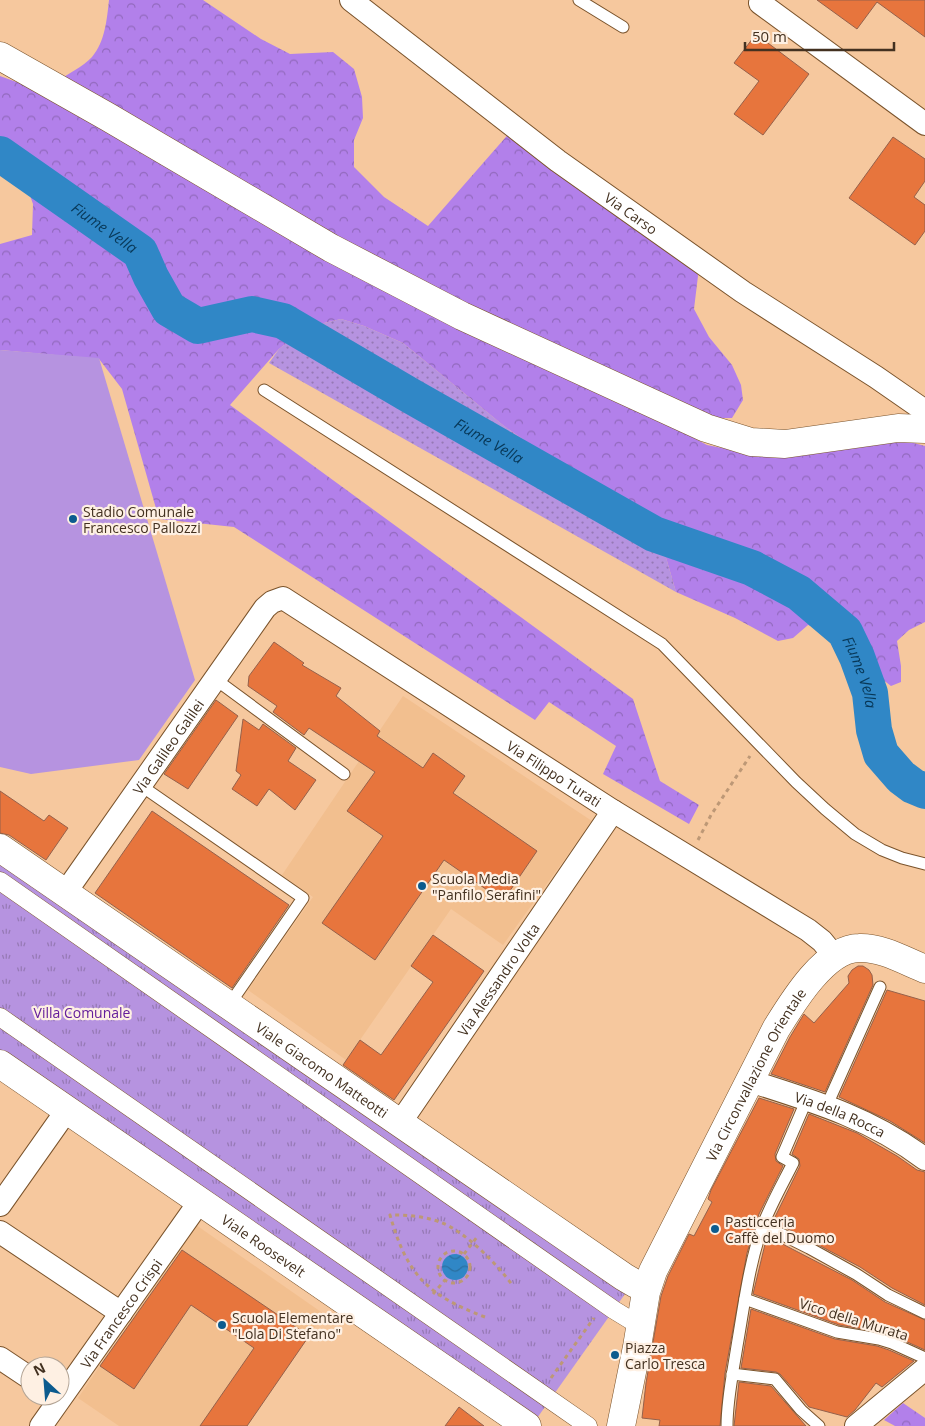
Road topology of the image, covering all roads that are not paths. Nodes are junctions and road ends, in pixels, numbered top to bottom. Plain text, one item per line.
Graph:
1 (579, 0) edge
2 (762, 0) edge
3 (355, 1) edge
4 (623, 27) dead end
5 (0, 56) edge
6 (0, 69) edge
7 (44, 82) junction
8 (925, 124) edge
9 (264, 390) dead end
10 (925, 411) edge
11 (925, 429) edge
12 (272, 602) joint
13 (215, 679) junction
14 (344, 774) dead end
15 (140, 785) junction
16 (613, 811) junction
17 (0, 848) edge
18 (925, 864) edge
19 (0, 881) edge
20 (65, 893) junction
21 (835, 957) junction
22 (925, 969) edge
23 (880, 987) dead end
24 (229, 1005) junction
25 (0, 1017) edge
26 (0, 1064) edge
27 (750, 1081) junction
28 (817, 1102) junction
29 (67, 1110) junction
30 (400, 1123) junction
31 (925, 1159) edge
32 (200, 1202) junction
33 (0, 1205) edge
34 (763, 1225) junction
35 (0, 1232) edge
36 (647, 1287) junction
37 (745, 1299) junction
38 (121, 1313) junction
39 (925, 1313) edge
40 (632, 1321) dead end
41 (0, 1358) edge
42 (925, 1358) edge
43 (925, 1369) edge
44 (20, 1371) edge
45 (732, 1374) junction
46 (70, 1382) edge
47 (53, 1406) edge
48 (42, 1426) edge
49 (527, 1426) edge
50 (588, 1426) edge
51 (621, 1426) edge
52 (727, 1426) edge
53 (820, 1426) edge
54 (856, 1426) edge

1 - 4 lane
2 - 8 street
3 - 10 street, Via Carso
5 - 7 street
6 - 7 street
7 - 11 street
9 - 18 lane
12 - 13 street, Via Galileo Galilei
12 - 16 street, Via Filippo Turati
13 - 14 lane
13 - 15 street, Via Galileo Galilei
15 - 20 street, Via Galileo Galilei
15 - 24 lane
16 - 21 street, Via Filippo Turati
16 - 30 street, Via Alessandro Volta
17 - 20 street, Viale Giacomo Matteotti
19 - 40 street
20 - 24 street, Viale Giacomo Matteotti
21 - 22 street, Via Circonvallazione Orientale
21 - 27 street, Via Circonvallazione Orientale
23 - 28 lane
24 - 30 street, Viale Giacomo Matteotti
25 - 50 street
26 - 29 street, Viale Roosevelt
27 - 28 street, Via della Rocca
27 - 36 street, Via Circonvallazione Orientale
28 - 31 street, Via della Rocca
28 - 34 lane
29 - 32 street, Viale Roosevelt
29 - 33 street
30 - 36 street, Viale Giacomo Matteotti
32 - 38 street, Via Francesco Crispi
32 - 49 street, Viale Roosevelt
34 - 37 lane
34 - 39 lane
35 - 38 street
36 - 51 street
37 - 42 lane, Vico della Murata
37 - 45 lane
38 - 46 street, Via Francesco Crispi
41 - 44 street
43 - 54 street
45 - 52 lane
45 - 53 lane
47 - 48 street, Via Francesco Crispi

